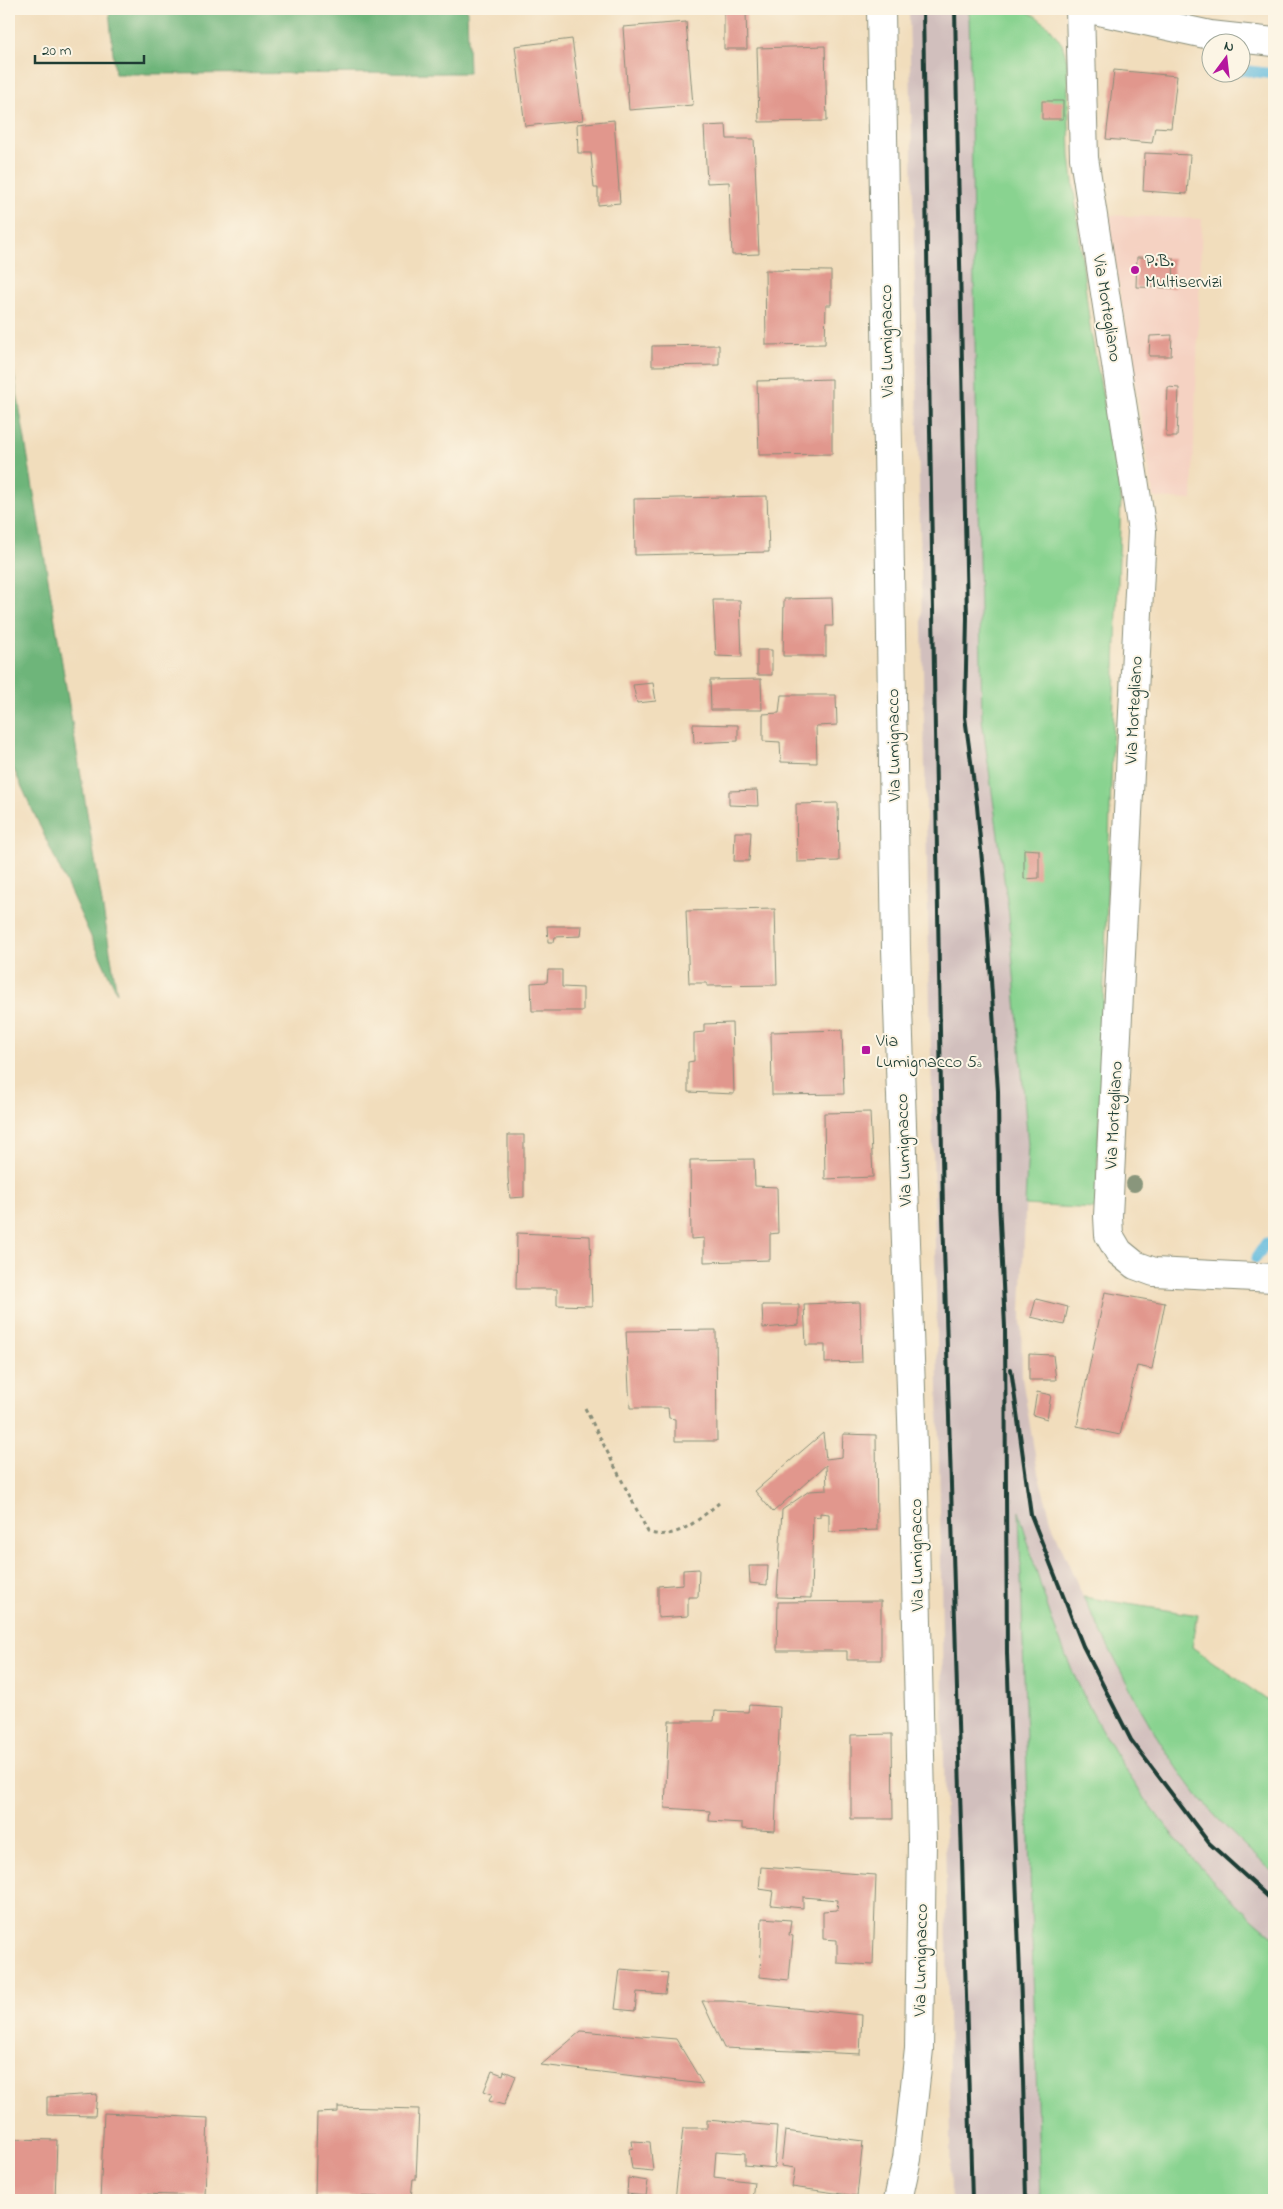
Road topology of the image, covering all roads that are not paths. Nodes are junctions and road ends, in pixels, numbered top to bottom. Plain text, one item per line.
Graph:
1 (880, 9) edge
2 (1080, 9) edge
3 (1090, 9) edge
4 (1274, 42) edge
5 (1274, 1278) edge
6 (898, 2200) edge

1 - 6 main road, Via Lumignacco
2 - 5 main road, Via Mortegliano
3 - 4 main road

